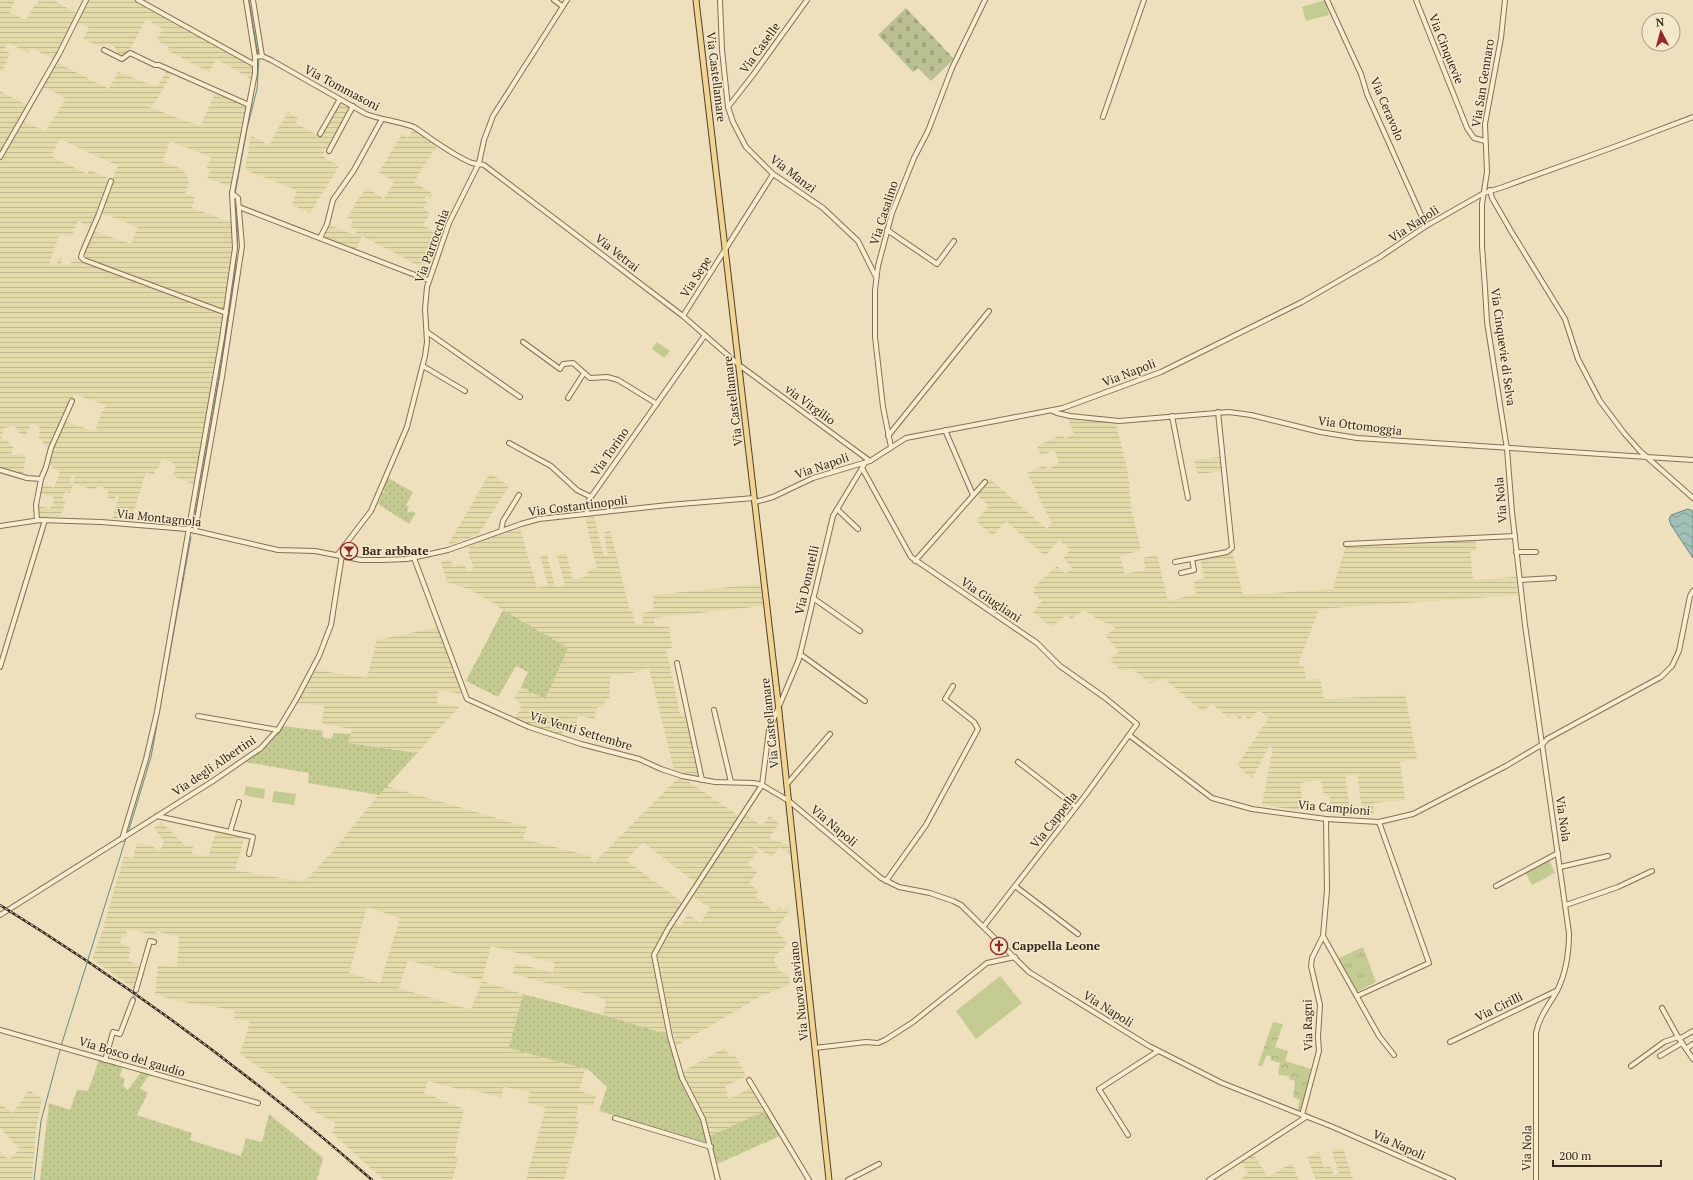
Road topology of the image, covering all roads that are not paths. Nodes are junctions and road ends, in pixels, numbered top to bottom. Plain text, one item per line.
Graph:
1 (86, 0) edge
2 (138, 0) edge
3 (246, 0) edge
4 (253, 0) edge
5 (554, 0) edge
6 (567, 0) edge
7 (696, 0) edge
8 (720, 0) edge
9 (807, 0) edge
10 (985, 0) edge
11 (1144, 0) edge
12 (1327, 0) edge
13 (1416, 0) edge
14 (1505, 0) edge
15 (562, 6) junction
16 (104, 50) dead end
17 (259, 57) junction
18 (255, 65) junction
19 (340, 98) junction
20 (249, 104) junction
21 (353, 106) junction
22 (728, 107) junction
23 (1103, 117) dead end
24 (1693, 117) edge
25 (382, 119) junction
26 (320, 134) dead end
27 (1485, 141) junction
28 (329, 151) dead end
29 (0, 156) edge
30 (479, 163) junction
31 (773, 174) junction
32 (111, 181) dead end
33 (1490, 190) junction
34 (1484, 192) junction
35 (234, 195) junction
36 (239, 207) junction
37 (1426, 226) junction
38 (887, 230) junction
39 (320, 238) junction
40 (954, 241) dead end
41 (726, 249) junction
42 (876, 277) junction
43 (428, 280) junction
44 (988, 311) dead end
45 (226, 313) junction
46 (683, 316) junction
47 (427, 332) junction
48 (705, 335) junction
49 (523, 342) dead end
50 (739, 365) junction
51 (423, 366) junction
52 (584, 373) junction
53 (465, 392) dead end
54 (520, 397) dead end
55 (568, 398) dead end
56 (72, 401) dead end
57 (657, 404) junction
58 (1053, 411) junction
59 (1218, 412) junction
60 (1172, 416) junction
61 (945, 430) junction
62 (888, 436) junction
63 (509, 443) dead end
64 (891, 447) junction
65 (1507, 449) junction
66 (1508, 455) joint
67 (1644, 456) junction
68 (1693, 460) edge
69 (868, 461) junction
70 (862, 468) junction
71 (0, 470) edge
72 (41, 479) junction
73 (985, 482) dead end
74 (519, 495) dead end
75 (973, 495) junction
76 (591, 497) junction
77 (1188, 498) dead end
78 (1693, 498) edge
79 (755, 500) junction
80 (837, 509) junction
81 (587, 514) junction
82 (37, 520) junction
83 (44, 520) junction
84 (0, 526) edge
85 (858, 528) dead end
86 (189, 530) junction
87 (195, 531) junction
88 (501, 531) junction
89 (1514, 536) junction
90 (1346, 544) dead end
91 (1516, 552) junction
92 (1536, 552) dead end
93 (340, 555) junction
94 (414, 558) junction
95 (1192, 559) junction
96 (916, 561) junction
97 (1175, 562) dead end
98 (1181, 573) dead end
99 (1554, 578) dead end
100 (1520, 580) junction
101 (1693, 591) edge
102 (813, 598) junction
103 (860, 631) dead end
104 (800, 654) junction
105 (677, 663) dead end
106 (0, 667) edge
107 (953, 686) dead end
108 (865, 701) dead end
109 (778, 706) junction
110 (714, 710) dead end
111 (198, 716) dead end
112 (1137, 724) joint
113 (278, 730) junction
114 (830, 734) dead end
115 (1129, 735) junction
116 (1543, 744) junction
117 (1018, 762) dead end
118 (702, 780) junction
119 (731, 782) junction
120 (787, 784) junction
121 (762, 785) junction
122 (789, 801) junction
123 (239, 802) dead end
124 (1076, 807) junction
125 (157, 816) junction
126 (1326, 819) junction
127 (1379, 822) junction
128 (230, 832) junction
129 (125, 837) junction
130 (1558, 853) junction
131 (249, 854) dead end
132 (1608, 856) dead end
133 (1560, 867) junction
134 (1652, 871) dead end
135 (886, 881) junction
136 (1015, 886) junction
137 (1496, 886) dead end
138 (1566, 906) junction
139 (0, 915) edge
140 (984, 926) junction
141 (1078, 934) dead end
142 (1323, 936) junction
143 (154, 942) dead end
144 (1015, 958) junction
145 (136, 990) tunnel mouth
146 (1557, 990) junction
147 (1357, 996) junction
148 (133, 1000) tunnel mouth
149 (1662, 1008) dead end
150 (0, 1030) edge
151 (1693, 1031) edge
152 (1680, 1040) junction
153 (1450, 1042) dead end
154 (1693, 1044) edge
155 (815, 1048) junction
156 (1686, 1049) junction
157 (1158, 1051) junction
158 (1394, 1055) dead end
159 (1660, 1056) dead end
160 (1693, 1059) edge
161 (105, 1060) junction
162 (1631, 1066) dead end
163 (749, 1080) dead end
164 (258, 1104) dead end
165 (1304, 1116) junction
166 (615, 1118) dead end
167 (1128, 1135) dead end
168 (711, 1147) junction
169 (879, 1164) dead end
170 (718, 1180) edge
171 (809, 1180) edge
172 (829, 1180) edge
173 (850, 1180) edge
174 (1209, 1180) edge
175 (1453, 1180) edge
176 (1536, 1180) edge

1 - 29 street
2 - 18 street
3 - 17 street
4 - 17 street
5 - 15 street
6 - 15 street, Via Parrocchia
7 - 41 main road, Via Castellamare
8 - 22 street, Via Manzi
9 - 22 street, Via Caselle
10 - 38 street, Via Casalino
11 - 23 street
12 - 37 street, Via Ceravolo
13 - 27 street, Via Cinquevie
14 - 27 street, Via San Gennaro
15 - 30 street, Via Parrocchia
16 - 20 street
17 - 18 street
17 - 19 street, Via Tommasoni
18 - 20 street
19 - 21 street, Via Tommasoni
19 - 26 street
20 - 35 street
21 - 25 street, Via Tommasoni
21 - 28 street
22 - 31 street, Via Manzi
24 - 33 street, Via Napoli
25 - 30 street, Via Tommasoni
25 - 39 street
27 - 34 street, Via San Gennaro
30 - 43 street, Via Parrocchia
30 - 46 street, Via Vetrai
31 - 41 street, Via Sepe
31 - 42 street, Via Manzi
32 - 45 street
33 - 34 street, Via Napoli
33 - 67 street
34 - 37 street, Via Napoli
34 - 65 street, Via Cinquevie di Selva
35 - 36 street
35 - 45 street
36 - 39 street
36 - 87 street
37 - 58 street, Via Napoli
38 - 40 street
38 - 42 street, Via Casalino
39 - 43 street
41 - 46 street, Via Sepe
41 - 50 main road, Via Castellamare
42 - 62 street, Via Casalino
43 - 47 street, Via Parrocchia
44 - 62 street
45 - 86 street
46 - 48 street, Via Vetrai
47 - 51 street, Via Parrocchia
47 - 54 street
48 - 50 street, Via Vetrai
48 - 57 street, Via Torino
49 - 52 street
50 - 69 street, via Virgilio
50 - 79 main road, Via Castellamare
51 - 53 street
51 - 93 street, Via Parrocchia
52 - 55 street
52 - 57 street
56 - 72 street
57 - 76 street, Via Torino
58 - 60 street, Via Ottomoggia
58 - 61 street, Via Napoli
59 - 60 street, Via Ottomoggia
59 - 65 street, Via Ottomoggia
59 - 95 street
60 - 77 street
61 - 64 street, Via Napoli
61 - 75 street
62 - 64 street, Via Casalino
63 - 76 street
64 - 69 street, Via Napoli
65 - 66 street, Via Cinquevie di Selva
65 - 67 street, Via Ottomoggia
66 - 89 street, Via Nola
67 - 68 street, Via Ottomoggia
67 - 78 street
69 - 70 street, Via Donatelli
69 - 79 street, Via Napoli
70 - 80 street, Via Donatelli
70 - 96 street, Via Giugliani
71 - 72 street
72 - 82 street
73 - 75 street
74 - 88 street
75 - 96 street
76 - 81 street, Via Torino
79 - 81 street, Via Costantinopoli
79 - 109 main road, Via Castellamare
80 - 85 street
80 - 102 street, Via Donatelli
81 - 88 street, Via Costantinopoli
82 - 83 street, Via Montagnola
82 - 84 street, Via Montagnola
83 - 86 street, Via Montagnola
83 - 106 street
86 - 87 street, Via Montagnola
86 - 129 street
87 - 93 street, Via Montagnola
88 - 94 street, Via Costantinopoli
89 - 90 street
89 - 91 street, Via Nola
91 - 92 street
91 - 100 street, Via Nola
93 - 94 street, Via Costantinopoli
93 - 113 street, Via degli Albertini
94 - 118 street, Via Venti Settembre
95 - 97 street
95 - 98 street
96 - 112 street, Via Giugliani
99 - 100 street
100 - 116 street, Via Nola
101 - 116 street, Via Campioni
102 - 103 street
102 - 104 street, Via Donatelli
104 - 108 street
104 - 109 street, Via Donatelli
105 - 118 street
107 - 135 street
109 - 120 main road, Via Castellamare
109 - 121 street, Via Donatelli
110 - 119 street
111 - 113 street
112 - 115 street, Via Cappella
113 - 125 street, Via degli Albertini
114 - 120 street
115 - 124 street, Via Cappella
115 - 126 street, Via Campioni
116 - 127 street, Via Campioni
116 - 130 street, Via Nola
117 - 124 street
118 - 119 street, Via Venti Settembre
119 - 121 street, Via Venti Settembre
120 - 122 main road, Via Castellamare
121 - 122 street, Via Venti Settembre
121 - 168 street
122 - 135 street, Via Napoli
122 - 155 main road, Via Nuova Saviano
123 - 128 street
124 - 136 street, Via Cappella
125 - 128 street
125 - 129 street, Via degli Albertini
126 - 127 street, Via Campioni
126 - 142 street, Via Ragni
127 - 147 street
128 - 131 street
129 - 139 street, Via degli Albertini
130 - 133 street, Via Nola
130 - 137 street
132 - 133 street
133 - 138 street, Via Nola
134 - 138 street
135 - 140 street, Via Napoli
136 - 140 street, Via Cappella
136 - 141 street
138 - 146 street, Via Nola
140 - 144 street, Via Napoli
142 - 147 street
142 - 165 street, Via Ragni
143 - 145 street
144 - 155 street
144 - 157 street, Via Napoli
146 - 153 street, Via Cirilli
146 - 176 street, Via Nola
147 - 158 street
148 - 161 street
149 - 152 street
150 - 161 street, Via Bosco del gaudio
151 - 152 street
152 - 156 street
152 - 159 street
152 - 162 street
154 - 156 street
155 - 172 main road, Via Nuova Saviano
156 - 160 street
157 - 165 street, Via Napoli
157 - 167 street
161 - 164 street, Via Bosco del gaudio
163 - 171 street
165 - 174 street
165 - 175 street, Via Napoli
166 - 168 street
168 - 170 street
169 - 173 street

